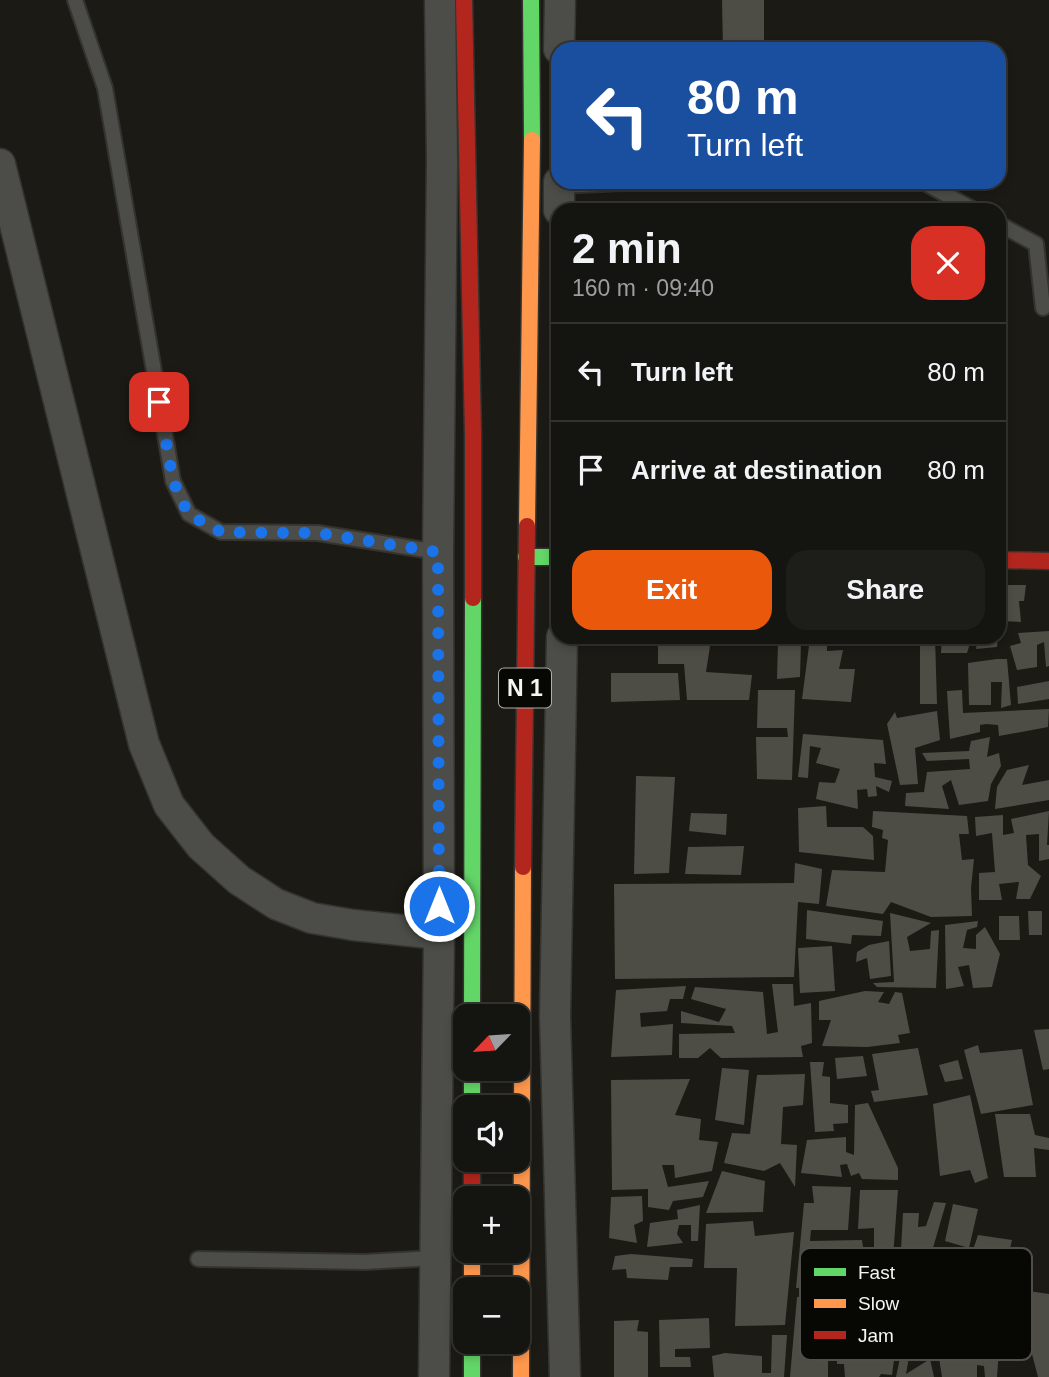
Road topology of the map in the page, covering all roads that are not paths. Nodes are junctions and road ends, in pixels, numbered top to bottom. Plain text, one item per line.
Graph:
1 (75, 0) edge
2 (440, 0) edge
3 (464, 0) edge
4 (531, 0) edge
5 (560, 0) edge
6 (559, 42) edge
7 (0, 164) edge
8 (584, 189) edge
9 (936, 189) edge
10 (559, 193) edge
11 (961, 203) edge
12 (1006, 228) edge
13 (1043, 308) dead end
14 (438, 552) junction
15 (526, 557) junction
16 (551, 557) edge
17 (1006, 560) edge
18 (1049, 561) edge
19 (562, 644) edge
20 (439, 933) junction
21 (473, 1004) edge
22 (434, 1258) junction
23 (198, 1259) dead end
24 (472, 1354) edge
25 (434, 1377) edge
26 (472, 1377) edge
27 (521, 1377) edge
28 (565, 1377) edge

1 - 14 lane
2 - 14 street
3 - 21 main road, N 1
4 - 15 main road, N 1
5 - 6 street
7 - 20 street
8 - 10 lane
9 - 11 lane
12 - 13 lane
14 - 20 street
15 - 16 main road
15 - 27 main road, N 1
17 - 18 main road
19 - 28 street
20 - 22 street
22 - 23 lane
22 - 25 street
24 - 26 main road

